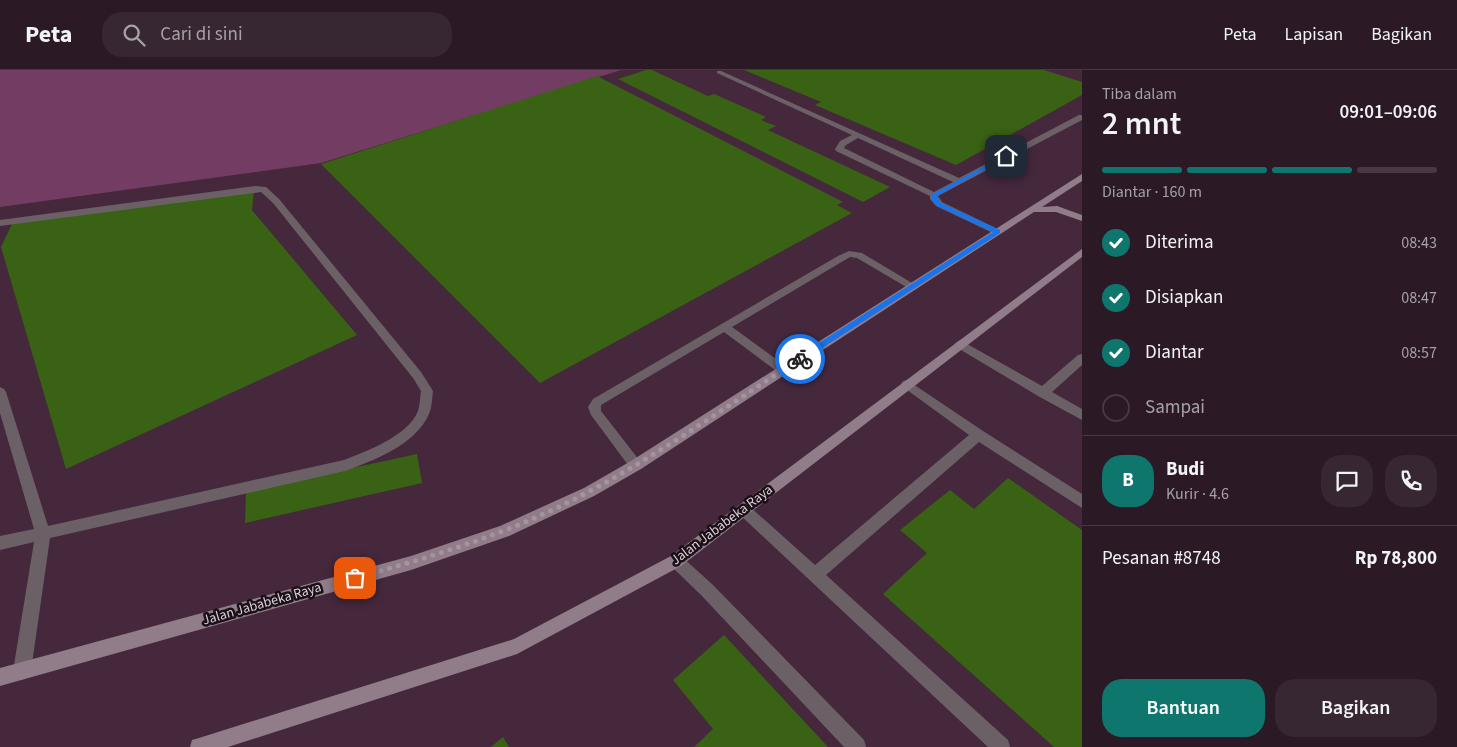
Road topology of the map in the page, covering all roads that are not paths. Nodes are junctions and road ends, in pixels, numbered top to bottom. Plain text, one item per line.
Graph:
1 (719, 72) dead end
2 (1082, 117) edge
3 (858, 135) junction
4 (1082, 177) edge
5 (958, 181) junction
6 (934, 195) junction
7 (1030, 211) junction
8 (1082, 218) edge
9 (0, 224) edge
10 (998, 232) junction
11 (1082, 252) edge
12 (912, 286) junction
13 (724, 326) junction
14 (960, 344) junction
15 (1082, 358) edge
16 (783, 370) junction
17 (907, 384) junction
18 (0, 392) edge
19 (1042, 393) junction
20 (1082, 415) edge
21 (978, 435) junction
22 (636, 465) junction
23 (1082, 502) edge
24 (744, 510) junction
25 (43, 533) junction
26 (0, 543) edge
27 (676, 561) junction
28 (815, 575) junction
29 (22, 671) junction
30 (0, 677) edge
31 (202, 747) edge
32 (857, 747) edge
33 (1001, 747) edge

1 - 3 lane
2 - 5 lane
3 - 5 lane
3 - 6 lane
4 - 7 main road, Jalan Jababeka Raya
5 - 6 lane
6 - 10 lane
7 - 8 main road
7 - 10 main road, Jalan Jababeka Raya
9 - 25 lane
10 - 12 main road, Jalan Jababeka Raya
11 - 14 main road, Jalan Jababeka Raya
12 - 13 lane
12 - 16 main road, Jalan Jababeka Raya
13 - 16 lane
13 - 22 lane
14 - 17 main road, Jalan Jababeka Raya
14 - 19 lane
15 - 19 lane
16 - 22 main road, Jalan Jababeka Raya
17 - 21 lane
17 - 24 main road, Jalan Jababeka Raya
18 - 25 lane
19 - 20 lane
21 - 23 lane
21 - 28 lane
22 - 29 main road, Jalan Jababeka Raya
24 - 27 main road, Jalan Jababeka Raya
24 - 28 lane
25 - 26 lane
25 - 29 lane
27 - 31 main road, Jalan Jababeka Raya
27 - 32 lane
28 - 33 lane
29 - 30 main road, Jalan Jababeka Raya

